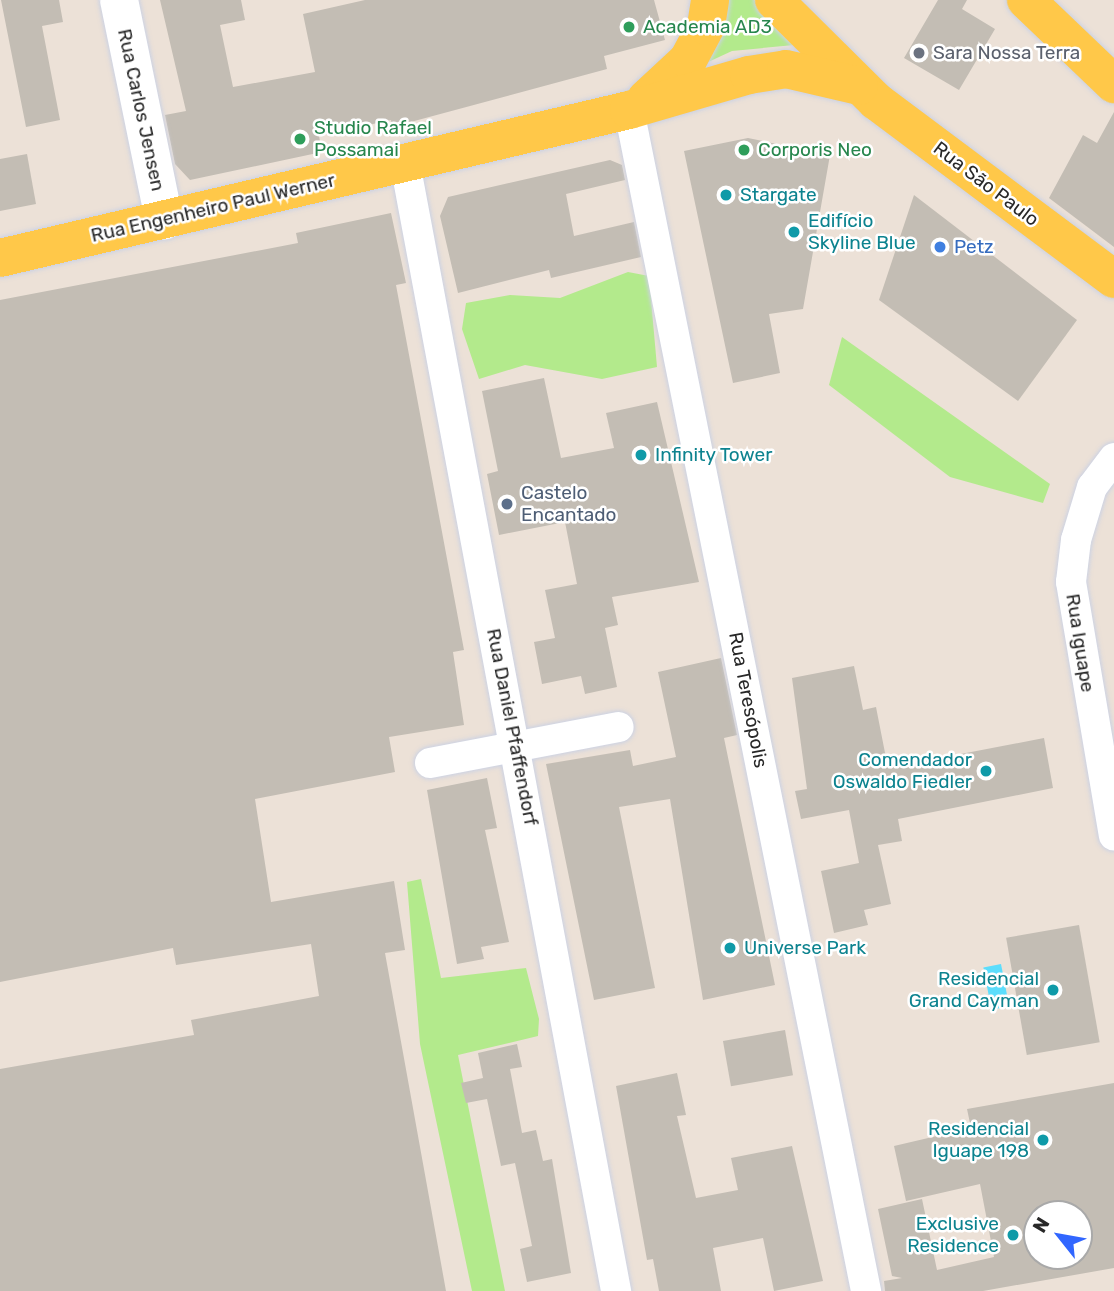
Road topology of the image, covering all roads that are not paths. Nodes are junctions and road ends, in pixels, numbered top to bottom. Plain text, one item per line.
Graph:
1 (119, 0) edge
2 (710, 0) edge
3 (774, 0) edge
4 (1026, 0) edge
5 (1114, 84) edge
6 (859, 86) junction
7 (629, 110) junction
8 (405, 163) junction
9 (164, 220) junction
10 (0, 258) edge
11 (1114, 279) edge
12 (1114, 458) edge
13 (619, 727) dead end
14 (516, 747) junction
15 (430, 763) dead end
16 (1114, 835) edge
17 (616, 1291) edge
18 (866, 1291) edge

1 - 9 street, Rua Carlos Jensen
2 - 7 main road
3 - 6 main road, Rua São Paulo
4 - 5 main road
6 - 7 main road, Rua São Paulo
6 - 11 main road, Rua São Paulo
7 - 8 main road, Rua Engenheiro Paul Werner
7 - 18 street, Rua Teresópolis
8 - 9 main road, Rua Engenheiro Paul Werner
8 - 14 street, Rua Daniel Pfaffendorf
9 - 10 main road, Rua Engenheiro Paul Werner
12 - 16 street, Rua Iguape
13 - 14 street
14 - 15 street
14 - 17 street, Rua Daniel Pfaffendorf

